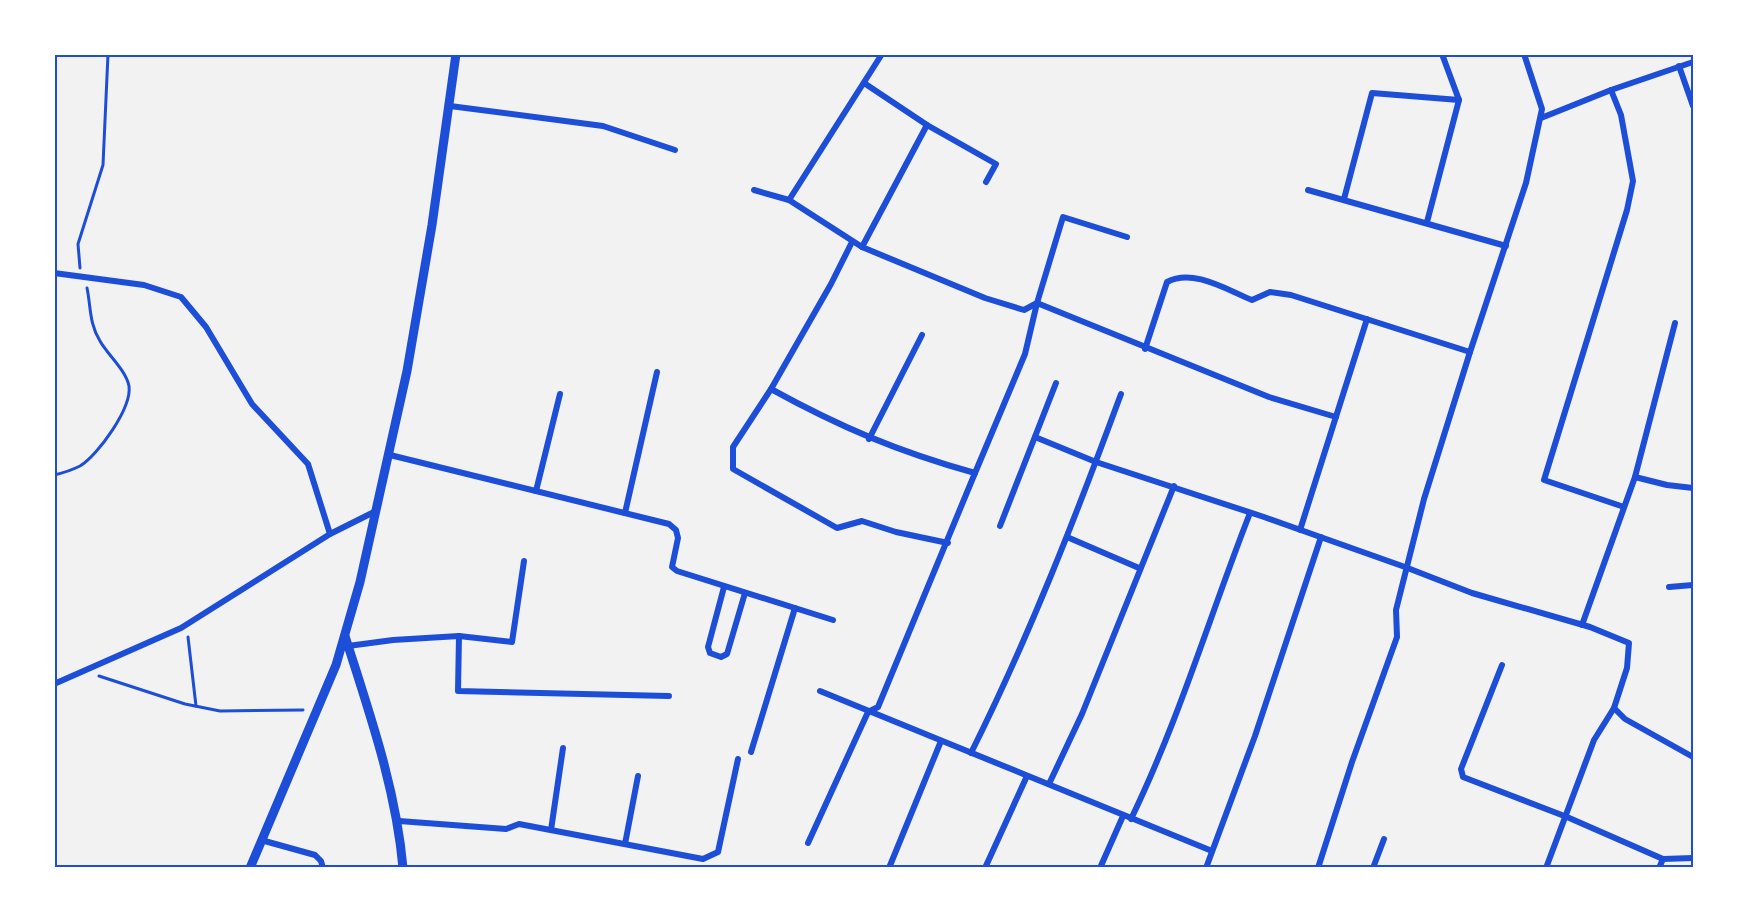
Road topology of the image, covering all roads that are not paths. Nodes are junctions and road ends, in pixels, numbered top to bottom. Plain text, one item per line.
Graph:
1 (456, 54) edge
2 (882, 54) edge
3 (1442, 54) edge
4 (1524, 54) edge
5 (1693, 62) edge
6 (1680, 66) junction
7 (864, 83) junction
8 (1611, 90) junction
9 (1459, 100) junction
10 (450, 106) junction
11 (1693, 106) edge
12 (1540, 118) junction
13 (927, 125) junction
14 (675, 150) dead end
15 (986, 182) dead end
16 (753, 190) dead end
17 (1308, 190) dead end
18 (1344, 199) junction
19 (789, 200) junction
20 (1427, 222) junction
21 (1127, 237) dead end
22 (852, 242) junction
23 (1506, 246) junction
24 (862, 247) junction
25 (54, 273) edge
26 (1036, 303) junction
27 (1367, 319) junction
28 (1675, 323) dead end
29 (922, 335) dead end
30 (1145, 349) junction
31 (1470, 352) junction
32 (657, 372) dead end
33 (1056, 383) dead end
34 (771, 389) junction
35 (560, 394) dead end
36 (1121, 394) dead end
37 (1336, 417) junction
38 (1035, 437) junction
39 (869, 439) junction
40 (390, 455) junction
41 (1095, 462) junction
42 (975, 473) junction
43 (1635, 477) junction
44 (1174, 486) junction
45 (1693, 488) edge
46 (536, 491) junction
47 (1624, 507) junction
48 (376, 511) junction
49 (625, 513) junction
50 (1250, 513) junction
51 (1000, 526) dead end
52 (1300, 530) junction
53 (330, 534) junction
54 (1067, 537) junction
55 (1321, 537) junction
56 (948, 543) junction
57 (524, 561) dead end
58 (1406, 567) junction
59 (1139, 568) junction
60 (1693, 585) edge
61 (724, 587) junction
62 (1669, 587) dead end
63 (746, 593) junction
64 (795, 608) junction
65 (833, 620) dead end
66 (1582, 625) junction
67 (344, 634) junction
68 (459, 636) junction
69 (348, 646) junction
70 (1502, 665) dead end
71 (54, 684) edge
72 (820, 691) dead end
73 (669, 696) dead end
74 (1614, 708) junction
75 (868, 712) junction
76 (941, 741) junction
77 (563, 748) dead end
78 (751, 752) dead end
79 (971, 753) junction
80 (1693, 757) edge
81 (738, 759) dead end
82 (638, 776) dead end
83 (1027, 776) junction
84 (1049, 784) junction
85 (1123, 816) junction
86 (1567, 817) junction
87 (1131, 819) junction
88 (399, 820) junction
89 (551, 830) junction
90 (1384, 838) dead end
91 (261, 840) junction
92 (808, 843) dead end
93 (625, 844) junction
94 (1212, 851) junction
95 (1693, 858) edge
96 (1663, 859) junction
97 (250, 868) edge
98 (323, 868) edge
99 (404, 868) edge
100 (889, 868) edge
101 (985, 868) edge
102 (1101, 868) edge
103 (1206, 868) edge
104 (1318, 868) edge
105 (1373, 868) edge
106 (1546, 868) edge
107 (1659, 868) edge

1 - 10 street
2 - 7 street
3 - 9 street
4 - 12 street
5 - 6 street
6 - 8 street
6 - 11 street
7 - 13 street
7 - 19 street
8 - 12 street
8 - 47 street
9 - 18 street
9 - 20 street
10 - 14 street
10 - 40 street
12 - 23 street
13 - 15 street
13 - 24 street
16 - 19 street
17 - 18 street
18 - 20 street
19 - 22 street
20 - 23 street
21 - 26 street
22 - 24 street
22 - 34 street
23 - 31 street
24 - 26 street
25 - 53 street
26 - 30 street
26 - 42 street
27 - 30 street
27 - 31 street
27 - 37 street
28 - 43 street
29 - 39 street
30 - 37 street
31 - 58 street
32 - 49 street
33 - 38 street
34 - 39 street
34 - 56 street
35 - 46 street
36 - 41 street
37 - 52 street
38 - 41 street
38 - 51 street
39 - 42 street
40 - 46 street
40 - 48 street
41 - 44 street
41 - 54 street
42 - 56 street
43 - 45 street
43 - 47 street
44 - 50 street
44 - 59 street
46 - 49 street
47 - 66 street
48 - 53 street
48 - 67 street
49 - 61 street
50 - 52 street
50 - 87 street
52 - 55 street
53 - 71 street
54 - 59 street
54 - 79 street
55 - 58 street
55 - 94 street
56 - 75 street
57 - 68 street
58 - 66 street
58 - 104 street
59 - 84 street
60 - 62 street
61 - 63 street
61 - 63 street
63 - 64 street
64 - 65 street
64 - 78 street
66 - 74 street
67 - 69 street
67 - 91 street
68 - 69 street
68 - 73 street
69 - 88 street
70 - 86 street
72 - 75 street
74 - 80 street
74 - 86 street
75 - 76 street
75 - 92 street
76 - 79 street
76 - 100 street
77 - 89 street
79 - 83 street
81 - 93 street
82 - 93 street
83 - 84 street
83 - 101 street
84 - 85 street
85 - 87 street
85 - 102 street
86 - 96 street
86 - 106 street
87 - 94 street
88 - 89 street
88 - 99 street
89 - 93 street
90 - 105 street
91 - 97 street
91 - 98 street
94 - 103 street
95 - 96 street
96 - 107 street

